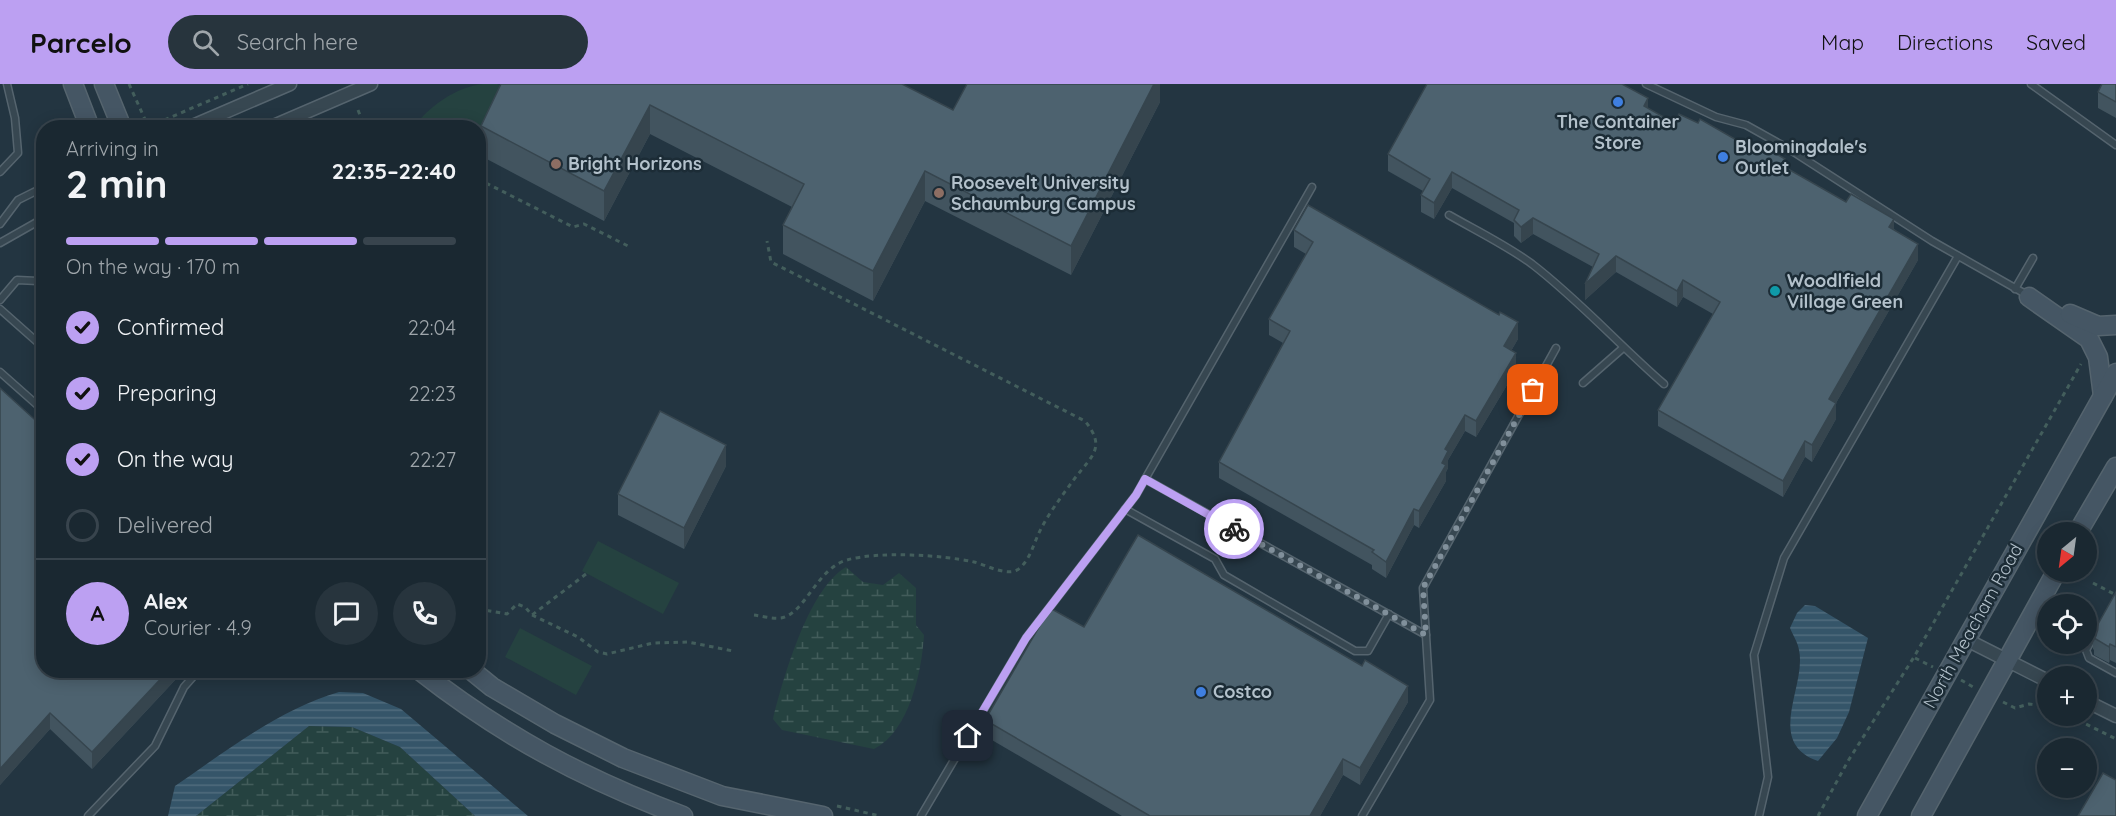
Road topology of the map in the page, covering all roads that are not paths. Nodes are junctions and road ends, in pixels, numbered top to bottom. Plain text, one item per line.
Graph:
1 (7, 84) edge
2 (73, 84) edge
3 (104, 84) edge
4 (290, 84) edge
5 (371, 84) edge
6 (1646, 84) edge
7 (2031, 84) edge
8 (87, 120) edge
9 (119, 120) edge
10 (207, 120) edge
11 (288, 120) edge
12 (2116, 145) edge
13 (0, 172) edge
14 (1312, 187) dead end
15 (36, 191) edge
16 (1449, 215) dead end
17 (36, 223) edge
18 (0, 224) edge
19 (0, 243) edge
20 (1958, 256) junction
21 (2033, 258) dead end
22 (36, 281) edge
23 (2022, 293) junction
24 (0, 300) edge
25 (0, 309) edge
26 (2116, 326) edge
27 (36, 341) edge
28 (1556, 348) dead end
29 (1623, 348) junction
30 (0, 372) edge
31 (2116, 374) edge
32 (1583, 383) dead end
33 (1664, 384) dead end
34 (2103, 396) junction
35 (36, 404) edge
36 (2116, 467) edge
37 (1145, 479) junction
38 (1125, 508) junction
39 (2084, 522) edge
40 (2050, 582) edge
41 (1389, 614) junction
42 (2101, 623) edge
43 (1426, 635) junction
44 (1965, 639) junction
45 (2006, 659) junction
46 (2116, 674) edge
47 (2037, 675) edge
48 (192, 678) edge
49 (430, 678) edge
50 (481, 678) edge
51 (2097, 706) edge
52 (2116, 716) edge
53 (828, 811) edge
54 (88, 816) edge
55 (683, 816) edge
56 (921, 816) edge
57 (1362, 816) edge
58 (1759, 816) edge
59 (1867, 816) edge
60 (1921, 816) edge

1 - 13 lane
2 - 8 main road
3 - 9 main road
4 - 10 street
5 - 11 street
6 - 20 lane
7 - 12 lane
14 - 37 lane
15 - 18 lane
16 - 29 lane
17 - 19 lane
20 - 23 lane
20 - 58 lane
21 - 23 lane
22 - 24 lane
23 - 26 main road
23 - 34 main road
25 - 27 lane
28 - 43 lane
29 - 32 lane
29 - 33 lane
30 - 35 lane
31 - 34 main road, North Meacham Road
34 - 44 main road, North Meacham Road
36 - 39 main road
37 - 38 lane
37 - 41 lane
38 - 41 lane
38 - 56 lane
40 - 45 main road
41 - 43 lane
42 - 46 lane
43 - 57 lane
44 - 45 street
44 - 59 main road, North Meacham Road
45 - 47 street
45 - 60 main road
48 - 54 lane
49 - 55 main road
50 - 53 main road
51 - 52 street

